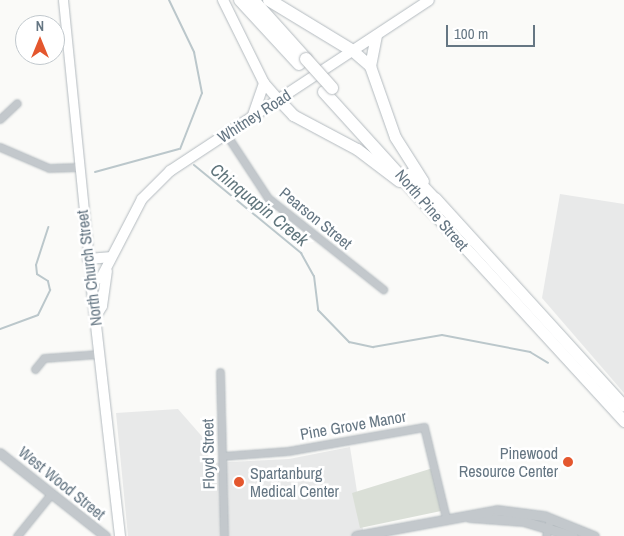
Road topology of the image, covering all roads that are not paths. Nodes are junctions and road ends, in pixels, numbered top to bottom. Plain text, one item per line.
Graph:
1 (63, 0) edge
2 (223, 0) edge
3 (240, 0) edge
4 (253, 0) edge
5 (269, 0) edge
6 (429, 0) edge
7 (376, 36) junction
8 (353, 51) junction
9 (302, 61) junction
10 (370, 66) junction
11 (264, 83) junction
12 (279, 100) junction
13 (17, 103) dead end
14 (0, 118) edge
15 (252, 118) junction
16 (226, 134) junction
17 (0, 147) edge
18 (78, 167) junction
19 (437, 208) junction
20 (88, 259) junction
21 (109, 259) junction
22 (91, 281) junction
23 (383, 289) dead end
24 (95, 318) junction
25 (99, 354) junction
26 (35, 369) dead end
27 (220, 372) dead end
28 (624, 406) edge
29 (624, 421) edge
30 (0, 453) edge
31 (222, 456) junction
32 (51, 494) junction
33 (446, 518) junction
34 (548, 527) edge
35 (17, 536) edge
36 (105, 536) edge
37 (120, 536) edge
38 (224, 536) edge
39 (356, 536) edge
40 (574, 536) edge
41 (594, 536) edge

1 - 18 main road, North Church Street
2 - 11 main road
3 - 9 highway, North Pine Street
4 - 9 highway, North Pine Street
5 - 8 highway
6 - 7 main road, Whitney Road
7 - 8 main road, Whitney Road
7 - 10 highway
8 - 10 highway
8 - 12 main road, Whitney Road
9 - 19 highway, North Pine Street
10 - 19 highway
11 - 12 main road
11 - 15 main road
12 - 15 main road, Whitney Road
12 - 19 highway
13 - 14 street
15 - 16 main road, Whitney Road
16 - 21 main road, Whitney Road
16 - 23 street, Pearson Street
17 - 18 street
18 - 20 main road, North Church Street
19 - 28 highway, North Pine Street
19 - 29 highway, North Pine Street
20 - 21 main road
20 - 22 main road, North Church Street
21 - 22 main road, Whitney Road
21 - 24 main road
22 - 24 main road, North Church Street
24 - 25 main road, North Church Street
25 - 26 street
25 - 37 main road, North Church Street
27 - 31 street, Floyd Street
30 - 32 street, West Wood Street
31 - 33 street, Pine Grove Manor
31 - 38 street, Floyd Street
32 - 35 street
32 - 36 street, West Wood Street
33 - 34 street
33 - 39 street
34 - 40 street
34 - 41 street

